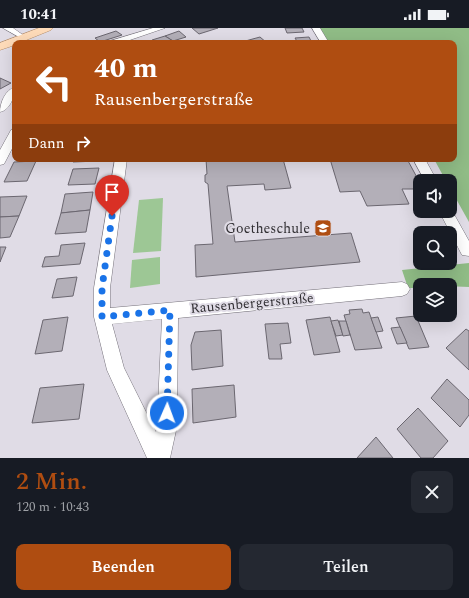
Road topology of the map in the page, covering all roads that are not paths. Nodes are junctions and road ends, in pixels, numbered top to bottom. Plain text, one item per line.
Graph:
1 (7, 28) edge
2 (37, 28) edge
3 (48, 28) edge
4 (161, 28) edge
5 (316, 28) edge
6 (19, 35) junction
7 (18, 40) edge
8 (123, 40) edge
9 (322, 40) edge
10 (0, 42) edge
11 (12, 42) edge
12 (0, 47) edge
13 (12, 94) edge
14 (0, 109) edge
15 (0, 132) edge
16 (12, 132) edge
17 (12, 138) edge
18 (0, 161) edge
19 (121, 162) edge
20 (421, 162) edge
21 (427, 174) edge
22 (450, 218) edge
23 (467, 251) dead end
24 (402, 288) dead end
25 (170, 310) junction
26 (102, 317) junction
27 (159, 458) edge

1 - 6 street
2 - 6 main road
3 - 7 main road
4 - 8 street
5 - 9 street
6 - 10 main road
11 - 12 main road
13 - 14 street
15 - 16 street
17 - 18 street
19 - 26 street
20 - 21 street
22 - 23 street
24 - 25 street, Rausenbergerstraße
25 - 26 street, Rausenbergerstraße
25 - 27 street
26 - 27 street

